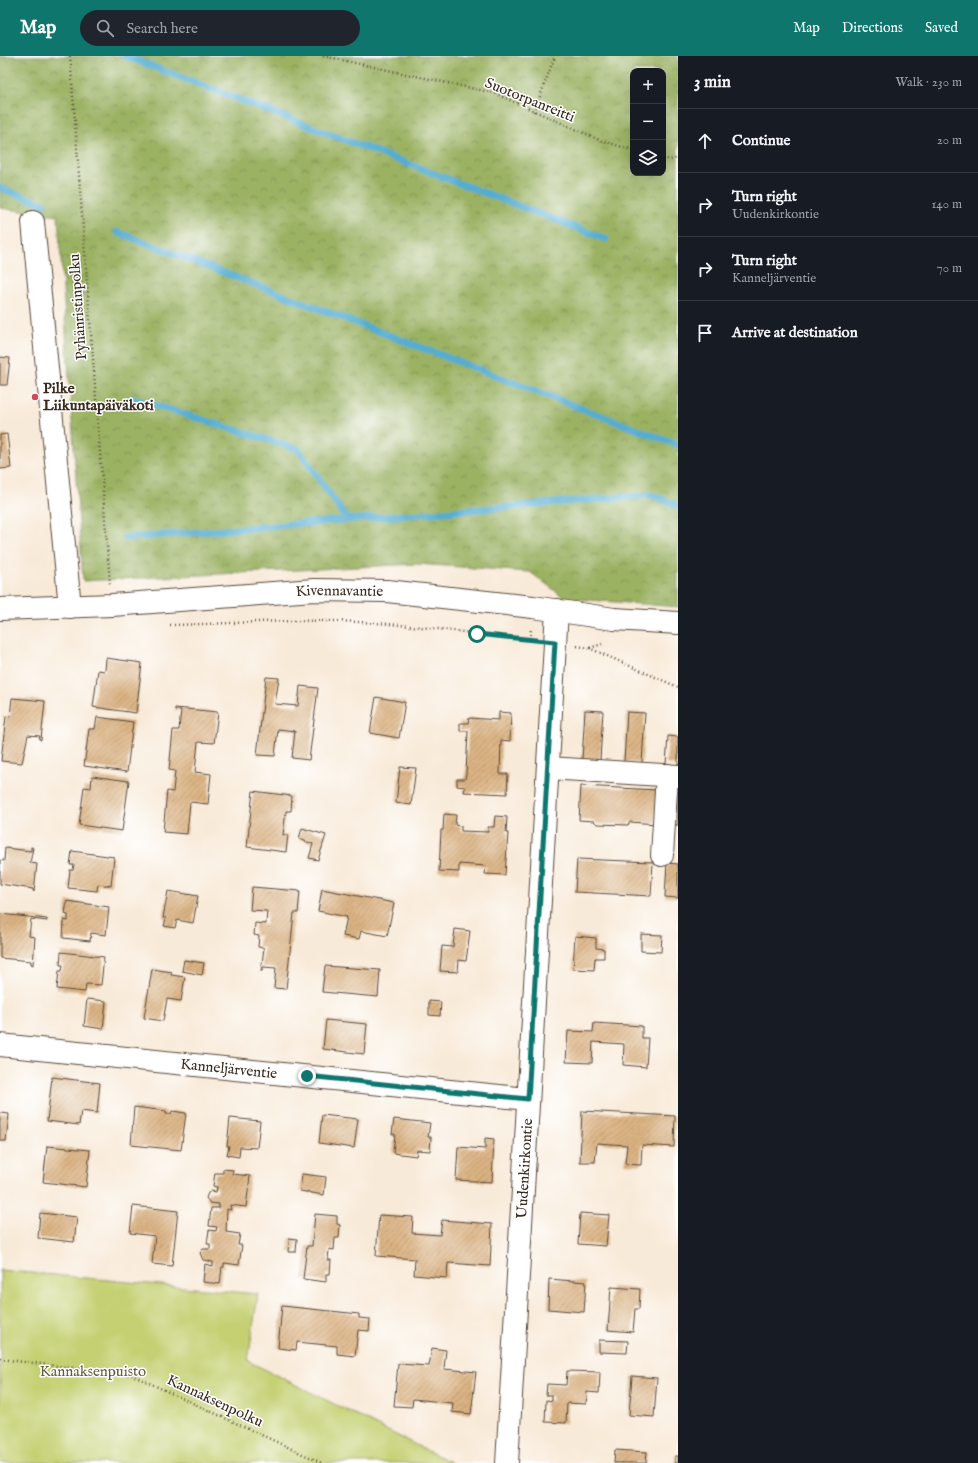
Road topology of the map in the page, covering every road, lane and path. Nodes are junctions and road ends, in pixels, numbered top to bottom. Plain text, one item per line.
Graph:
1 (70, 56) edge
2 (323, 56) edge
3 (555, 56) edge
4 (534, 112) junction
5 (630, 149) edge
6 (678, 158) edge
7 (666, 159) edge
8 (33, 222) dead end
9 (110, 580) dead end
10 (70, 607) junction
11 (0, 609) edge
12 (557, 610) junction
13 (678, 623) edge
14 (163, 625) dead end
15 (555, 642) junction
16 (602, 644) dead end
17 (589, 648) junction
18 (678, 687) edge
19 (548, 768) junction
20 (672, 776) edge
21 (662, 855) dead end
22 (0, 1045) edge
23 (528, 1099) junction
24 (0, 1359) edge
25 (322, 1463) edge
26 (507, 1463) edge

1 - 9 path, Pyhänristinpolku
2 - 4 path, Suotorpanreitti
3 - 4 path
4 - 5 path, Suotorpanreitti
6 - 7 path
8 - 10 street
10 - 11 street, Kivennavantie
10 - 12 street, Kivennavantie
12 - 13 street, Kivennavantie
12 - 15 street, Uudenkirkontie
14 - 15 path
15 - 17 path
15 - 19 street, Uudenkirkontie
16 - 17 path
17 - 18 path
19 - 20 street
19 - 23 street, Uudenkirkontie
20 - 21 street
22 - 23 street, Kanneljärventie
23 - 26 street, Uudenkirkontie
24 - 25 path, Kannaksenpolku

